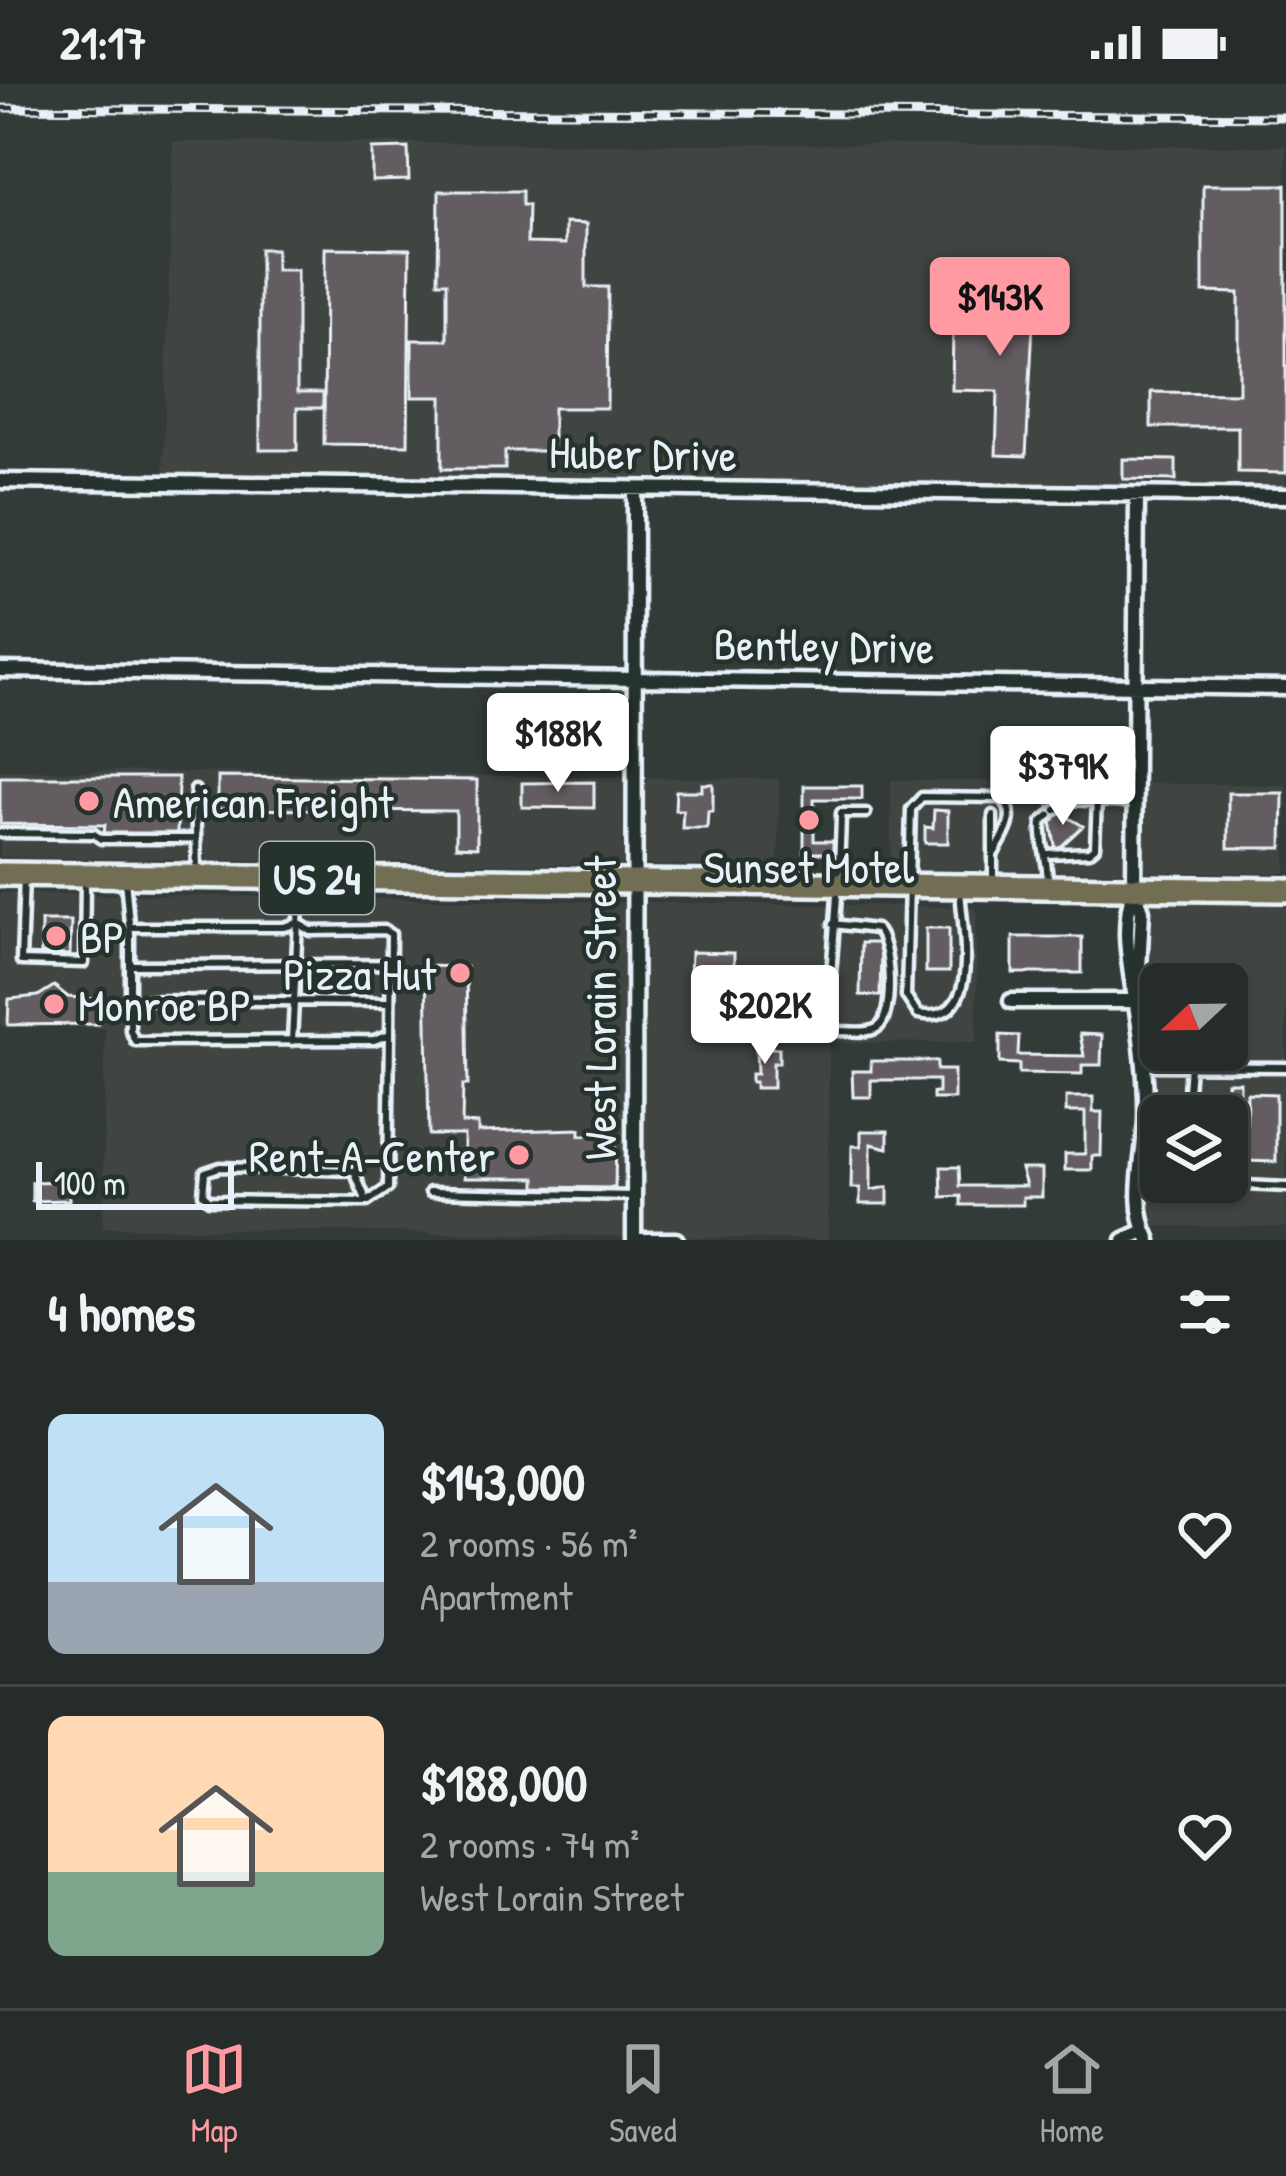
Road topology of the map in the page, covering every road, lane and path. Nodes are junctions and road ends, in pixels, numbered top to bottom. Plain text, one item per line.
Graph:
1 (0, 481) edge
2 (635, 488) junction
3 (1136, 495) junction
4 (1286, 496) edge
5 (0, 670) edge
6 (636, 678) junction
7 (1135, 687) junction
8 (1286, 688) edge
9 (194, 790) dead end
10 (1096, 799) junction
11 (1134, 803) junction
12 (866, 813) dead end
13 (993, 815) dead end
14 (0, 833) edge
15 (196, 839) junction
16 (1048, 854) junction
17 (993, 855) junction
18 (0, 874) edge
19 (24, 874) junction
20 (86, 875) junction
21 (124, 875) junction
22 (197, 876) junction
23 (301, 878) junction
24 (634, 882) junction
25 (840, 884) junction
26 (911, 885) junction
27 (960, 886) junction
28 (992, 886) junction
29 (1048, 887) junction
30 (1134, 888) junction
31 (1286, 890) edge
32 (298, 923) junction
33 (833, 924) junction
34 (130, 927) junction
35 (296, 962) junction
36 (130, 964) junction
37 (390, 964) junction
38 (294, 998) junction
39 (130, 1000) junction
40 (389, 1001) junction
41 (1012, 1001) dead end
42 (1136, 1001) junction
43 (390, 1034) junction
44 (1140, 1034) edge
45 (292, 1040) junction
46 (1248, 1067) edge
47 (1286, 1067) edge
48 (1144, 1071) edge
49 (1248, 1185) edge
50 (1286, 1187) edge
51 (430, 1192) dead end
52 (634, 1196) junction
53 (367, 1202) junction
54 (1147, 1236) edge
55 (634, 1240) edge
56 (676, 1240) edge
57 (1124, 1240) edge

1 - 2 street, Huber Drive
2 - 3 street, Huber Drive
2 - 6 street, West Lorain Street
3 - 4 street, Huber Drive
3 - 7 street
5 - 6 street, Bentley Drive
6 - 7 street, Bentley Drive
6 - 24 street, West Lorain Street
7 - 8 street, Bentley Drive
7 - 11 street
9 - 15 lane
10 - 11 lane
10 - 16 lane
10 - 16 lane
11 - 30 street
12 - 25 lane
13 - 17 lane
14 - 15 lane
15 - 22 lane
16 - 29 lane
17 - 26 lane
17 - 28 lane
18 - 19 main road, US 24
19 - 20 main road, US 24
19 - 20 lane
20 - 21 main road, US 24
21 - 22 main road, US 24
21 - 34 lane
22 - 23 main road, US 24
23 - 24 main road, US 24
23 - 32 lane
24 - 25 main road, US 24
24 - 52 street, West Lorain Street
25 - 26 main road, US 24
25 - 33 lane
26 - 27 main road, US 24
26 - 27 lane
27 - 28 main road, US 24
28 - 29 main road, US 24
29 - 30 main road, US 24
30 - 31 main road, US 24
30 - 42 street
32 - 34 lane
32 - 35 lane
32 - 37 lane
33 - 33 lane
34 - 36 lane
35 - 36 lane
35 - 37 lane
35 - 38 lane
36 - 39 lane
37 - 40 lane
38 - 39 lane
38 - 40 lane
38 - 45 lane
39 - 45 lane
40 - 43 lane
41 - 42 street
42 - 44 street
43 - 45 lane
43 - 53 lane
46 - 47 lane
48 - 54 street
49 - 50 lane
51 - 52 lane
52 - 55 street, West Lorain Street
53 - 53 lane
54 - 57 street
55 - 56 street

